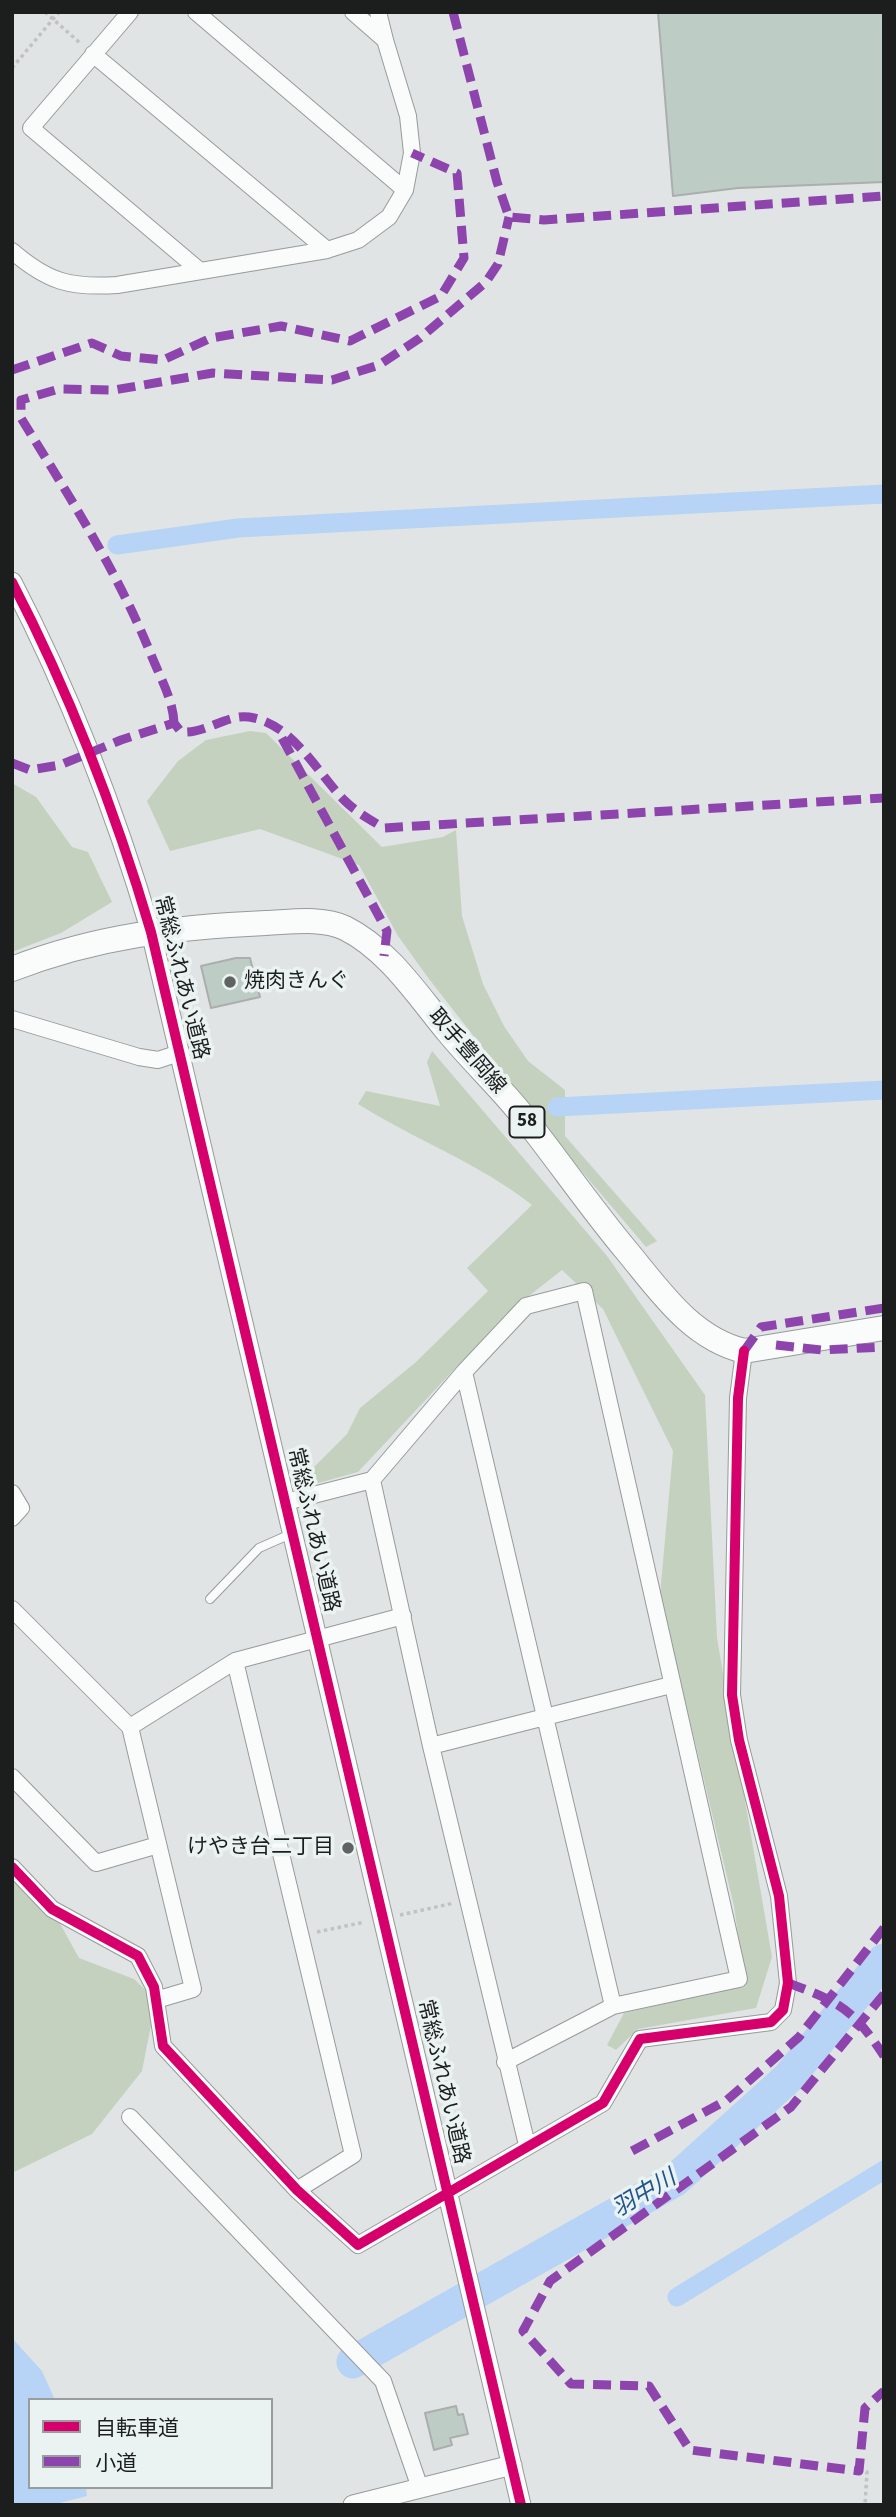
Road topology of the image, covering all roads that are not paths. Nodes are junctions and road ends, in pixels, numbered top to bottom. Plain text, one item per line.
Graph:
1 (130, 12) edge
2 (196, 12) edge
3 (353, 12) edge
4 (378, 12) edge
5 (385, 40) junction
6 (93, 54) junction
7 (405, 190) junction
8 (327, 250) junction
9 (12, 251) edge
10 (199, 270) junction
11 (12, 582) edge
12 (151, 932) junction
13 (12, 969) edge
14 (12, 1019) edge
15 (179, 1053) junction
16 (884, 1328) edge
17 (744, 1351) junction
18 (464, 1372) junction
19 (372, 1480) junction
20 (12, 1493) edge
21 (286, 1503) junction
22 (12, 1518) edge
23 (293, 1533) junction
24 (211, 1599) dead end
25 (12, 1609) edge
26 (403, 1616) junction
27 (318, 1638) junction
28 (235, 1661) junction
29 (671, 1685) junction
30 (545, 1717) junction
31 (130, 1727) junction
32 (431, 1746) junction
33 (12, 1777) edge
34 (158, 1845) junction
35 (12, 1867) edge
36 (156, 2000) junction
37 (614, 2006) junction
38 (505, 2063) junction
39 (130, 2117) dead end
40 (527, 2145) junction
41 (297, 2190) junction
42 (448, 2194) junction
43 (512, 2465) junction
44 (420, 2488) junction
45 (353, 2505) edge
46 (521, 2505) edge

1 - 6 street
2 - 7 street
3 - 5 street
4 - 5 street
5 - 7 street
6 - 8 street
6 - 10 street
7 - 8 street
8 - 10 street
9 - 10 street
11 - 12 street, 常総ふれあい道路
12 - 13 main road, 取手豊岡線 / 58
12 - 15 street, 常総ふれあい道路
12 - 17 main road, 取手豊岡線 / 58
14 - 15 street
15 - 21 street, 常総ふれあい道路
16 - 17 main road, 取手豊岡線 / 58
17 - 40 street
18 - 19 street
18 - 29 street
18 - 30 street
19 - 21 street
19 - 26 street
20 - 22 street
21 - 23 street, 常総ふれあい道路
23 - 24 lane
23 - 27 street, 常総ふれあい道路
25 - 31 street
26 - 27 street
26 - 32 street
27 - 28 street
27 - 42 street, 常総ふれあい道路
28 - 31 street
28 - 41 street
29 - 30 street
29 - 37 street
30 - 32 street
30 - 37 street
31 - 34 street
32 - 38 street
33 - 34 street
34 - 36 street
35 - 36 street
36 - 41 street
37 - 38 street
38 - 40 street
39 - 44 street
40 - 42 street
41 - 42 street
42 - 43 street, 常総ふれあい道路
43 - 44 street
43 - 46 street, 常総ふれあい道路
44 - 45 street

